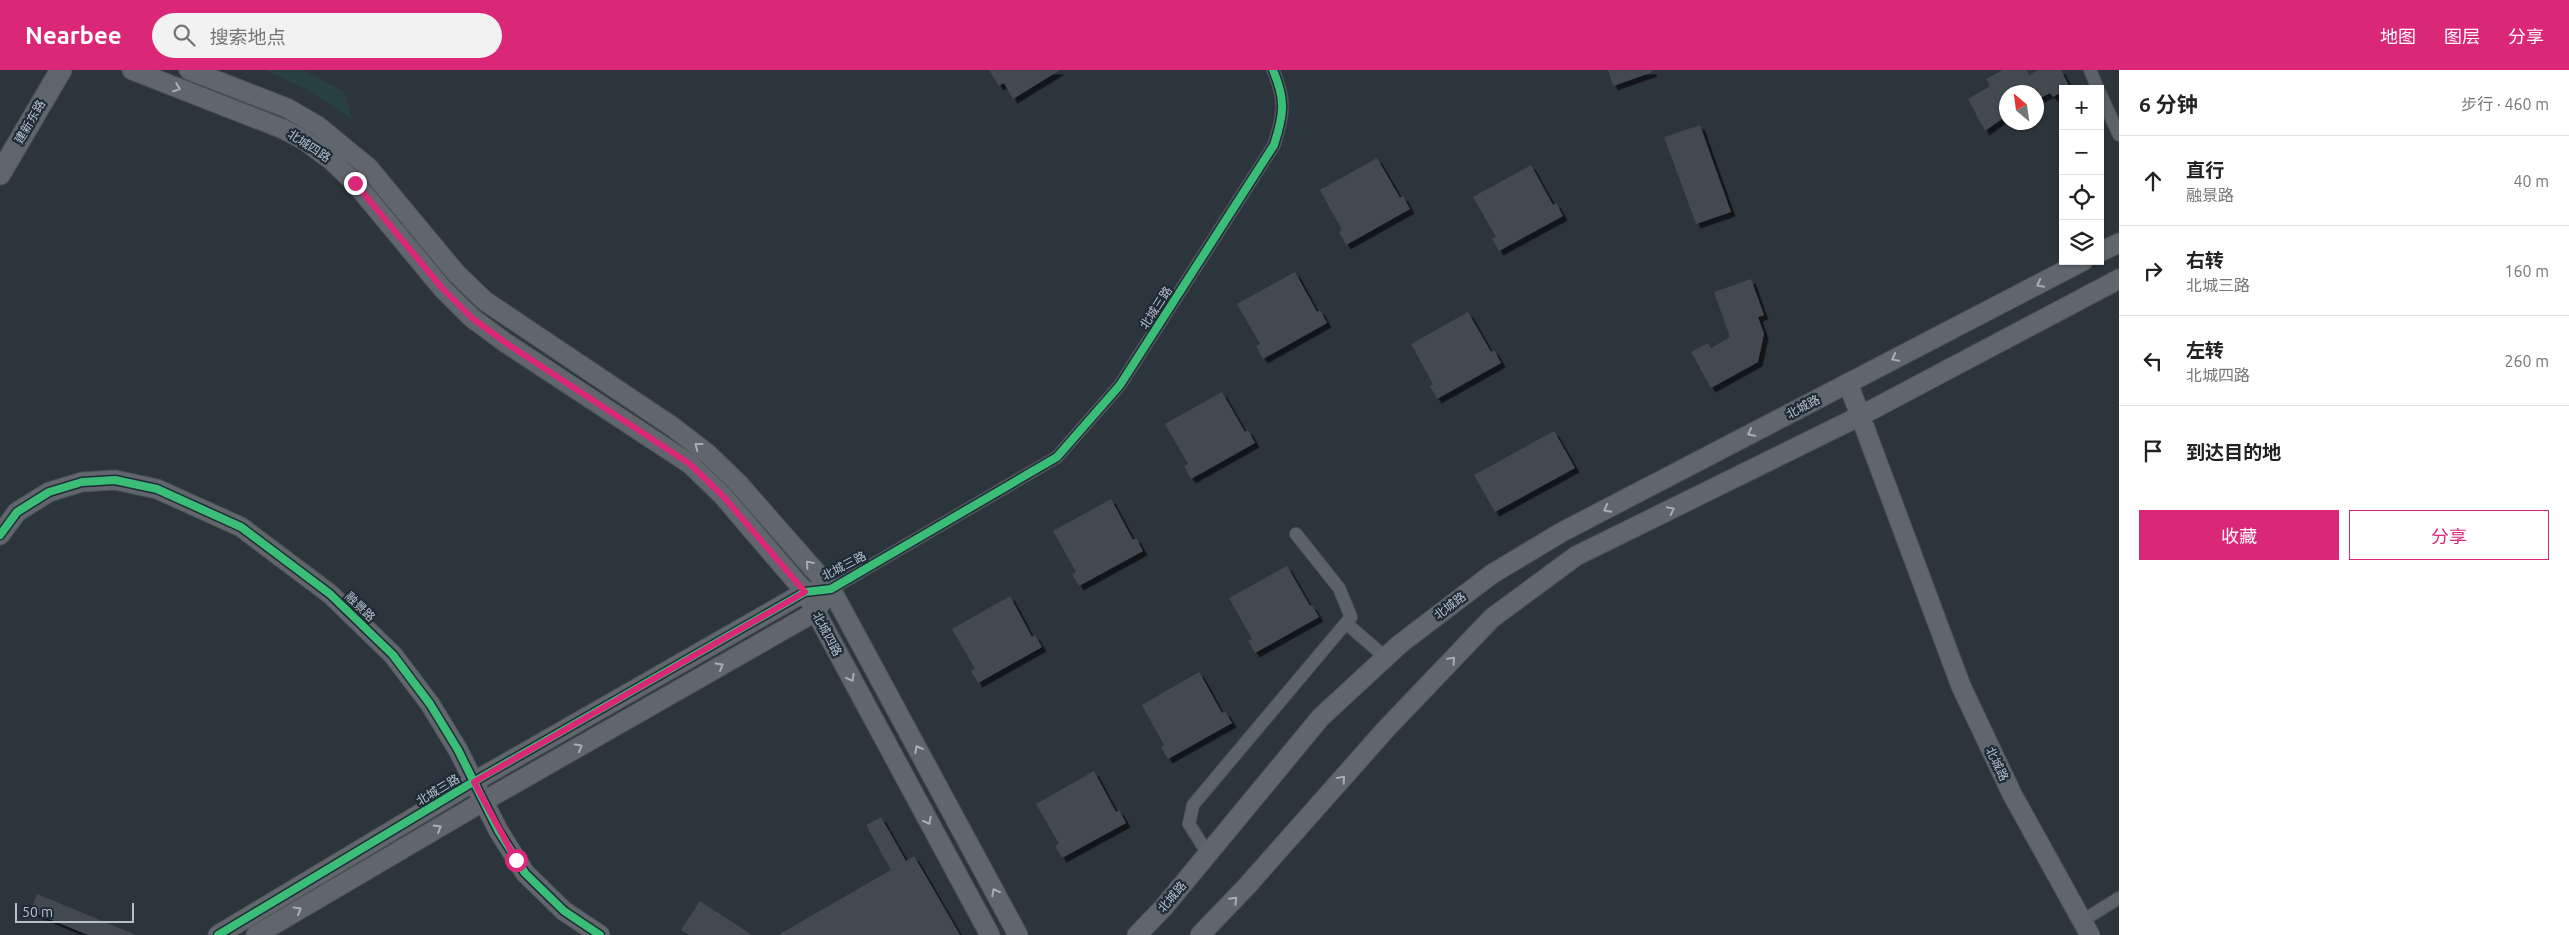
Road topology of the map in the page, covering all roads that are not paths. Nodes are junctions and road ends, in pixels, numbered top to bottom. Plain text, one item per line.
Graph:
1 (44, 70) edge
2 (61, 70) edge
3 (132, 70) edge
4 (189, 70) edge
5 (1273, 70) edge
6 (2090, 70) edge
7 (2096, 85) edge
8 (2104, 102) edge
9 (2119, 135) edge
10 (0, 144) edge
11 (0, 174) edge
12 (2119, 242) edge
13 (2104, 250) edge
14 (2075, 265) edge
15 (2119, 279) edge
16 (1848, 383) junction
17 (1862, 415) junction
18 (0, 534) edge
19 (1296, 534) dead end
20 (831, 589) junction
21 (805, 592) junction
22 (815, 612) junction
23 (1347, 624) junction
24 (1385, 657) junction
25 (474, 782) junction
26 (484, 801) junction
27 (1208, 854) junction
28 (2119, 898) edge
29 (2086, 928) edge
30 (218, 935) edge
31 (256, 935) edge
32 (600, 935) edge
33 (990, 935) edge
34 (1018, 935) edge
35 (1137, 935) edge
36 (1200, 935) edge

1 - 10 main road, 建新东路
2 - 11 main road, 建新东路
3 -> 21 main road, 北城四路
20 -> 4 main road, 北城四路
5 - 20 street, 北城三路
6 - 7 street
8 - 9 street
12 - 13 main road
14 -> 16 main road, 北城路
15 - 17 main road
16 - 17 main road, 北城路
16 -> 24 main road, 北城路
17 - 29 main road, 北城路
36 -> 17 main road
18 - 25 main road, 融景路
19 - 23 street
20 - 21 main road, 北城三路
20 - 22 main road, 北城三路
34 -> 20 main road, 北城四路
21 - 22 main road, 北城四路
21 - 25 main road, 北城三路
26 -> 22 main road, 北城三路
22 -> 33 main road, 北城四路
23 - 24 street
23 - 27 street
24 - 27 main road, 北城路
25 - 26 main road, 融景路
25 - 30 main road, 北城三路
31 -> 26 main road, 北城三路
26 - 32 main road, 融景路
27 - 35 main road, 北城路
28 - 29 street

